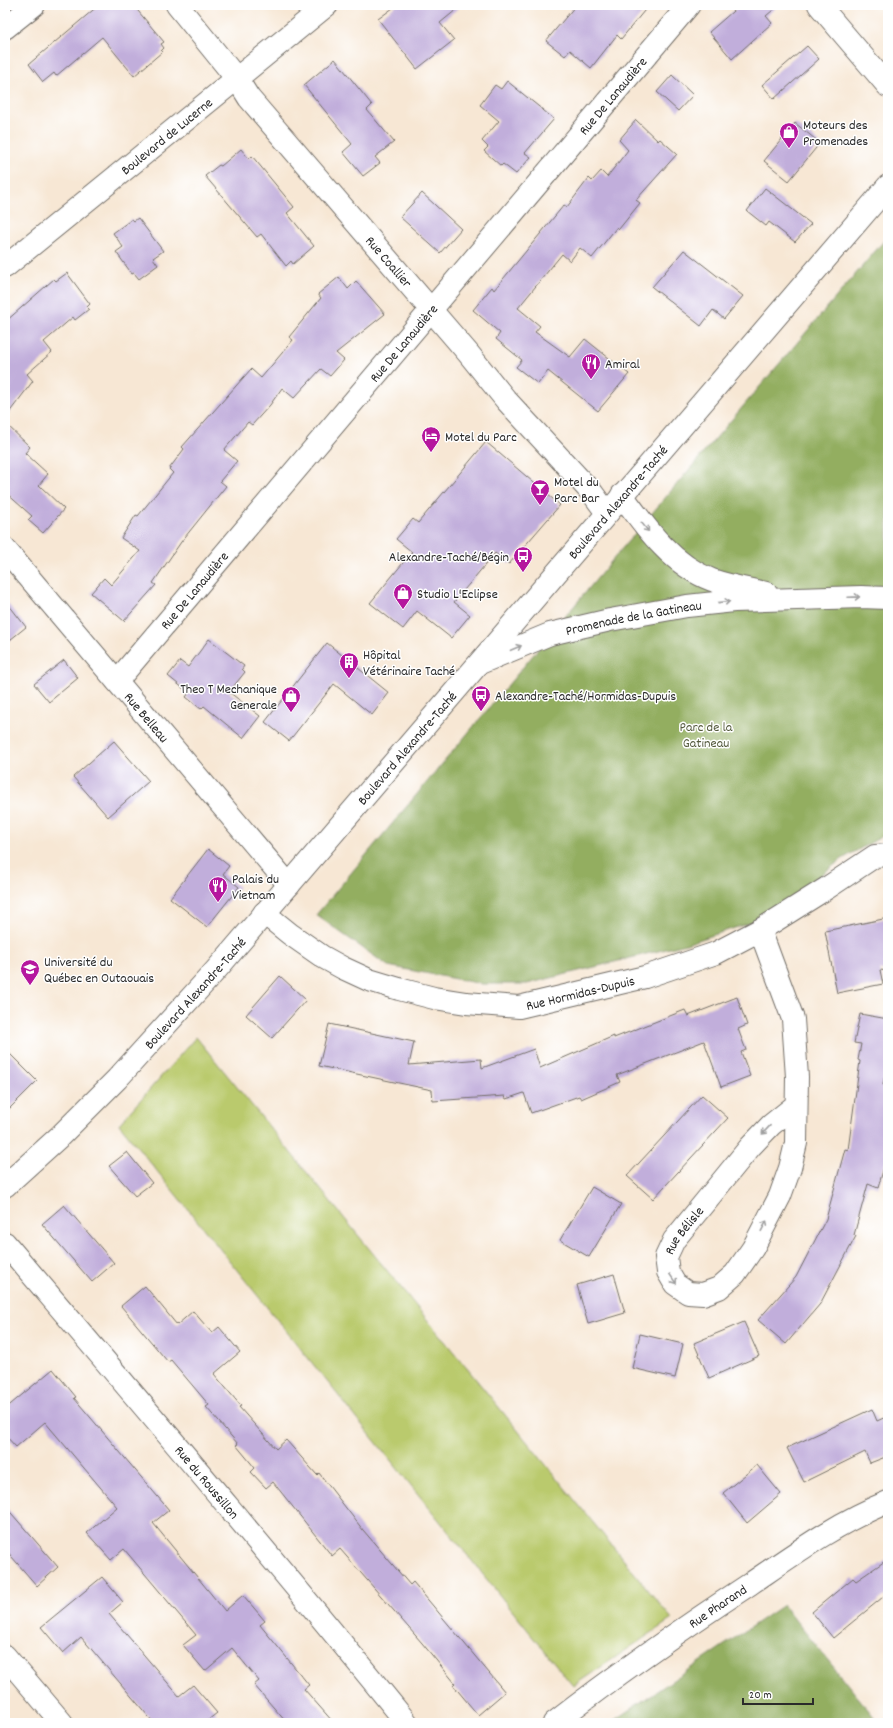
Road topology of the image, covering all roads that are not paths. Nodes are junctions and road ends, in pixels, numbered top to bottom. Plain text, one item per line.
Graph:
1 (34, 5) edge
2 (177, 5) edge
3 (327, 5) edge
4 (689, 5) edge
5 (819, 5) edge
6 (5, 28) edge
7 (237, 79) junction
8 (888, 86) edge
9 (888, 186) edge
10 (5, 268) edge
11 (431, 310) junction
12 (622, 495) junction
13 (607, 513) junction
14 (5, 549) edge
15 (888, 598) edge
16 (794, 600) junction
17 (480, 663) junction
18 (117, 681) junction
19 (888, 855) edge
20 (289, 885) junction
21 (264, 913) junction
22 (760, 930) junction
23 (796, 1105) junction
24 (5, 1186) edge
25 (5, 1243) edge
26 (888, 1502) edge
27 (5, 1656) edge
28 (62, 1723) edge
29 (407, 1723) edge
30 (554, 1723) edge

1 - 6 street
2 - 7 street, Rue Coallier
3 - 7 street, Boulevard de Lucerne
4 - 11 street, Rue De Lanaudière
5 - 8 street
7 - 10 street, Boulevard de Lucerne
7 - 11 street, Rue Coallier
9 - 12 street, Boulevard Alexandre-Taché
11 - 13 street, Rue Coallier
11 - 18 street, Rue De Lanaudière
12 - 13 street, Boulevard Alexandre-Taché
12 -> 16 street, Promenade de la Gatineau
13 - 17 street, Boulevard Alexandre-Taché
14 - 18 street, Rue Belleau
16 -> 15 street, Promenade de la Gatineau
17 -> 16 street, Promenade de la Gatineau
17 - 20 street, Boulevard Alexandre-Taché
18 - 20 street, Rue Belleau
19 - 22 street, Rue Hormidas-Dupuis
20 - 21 street, Boulevard Alexandre-Taché
21 - 22 street, Rue Hormidas-Dupuis
21 - 24 street, Boulevard Alexandre-Taché
22 - 23 street, Rue Bélisle
23 -> 23 street, Rue Bélisle
25 - 29 street, Rue du Roussillon
26 - 30 street, Rue Pharand
27 - 28 street

